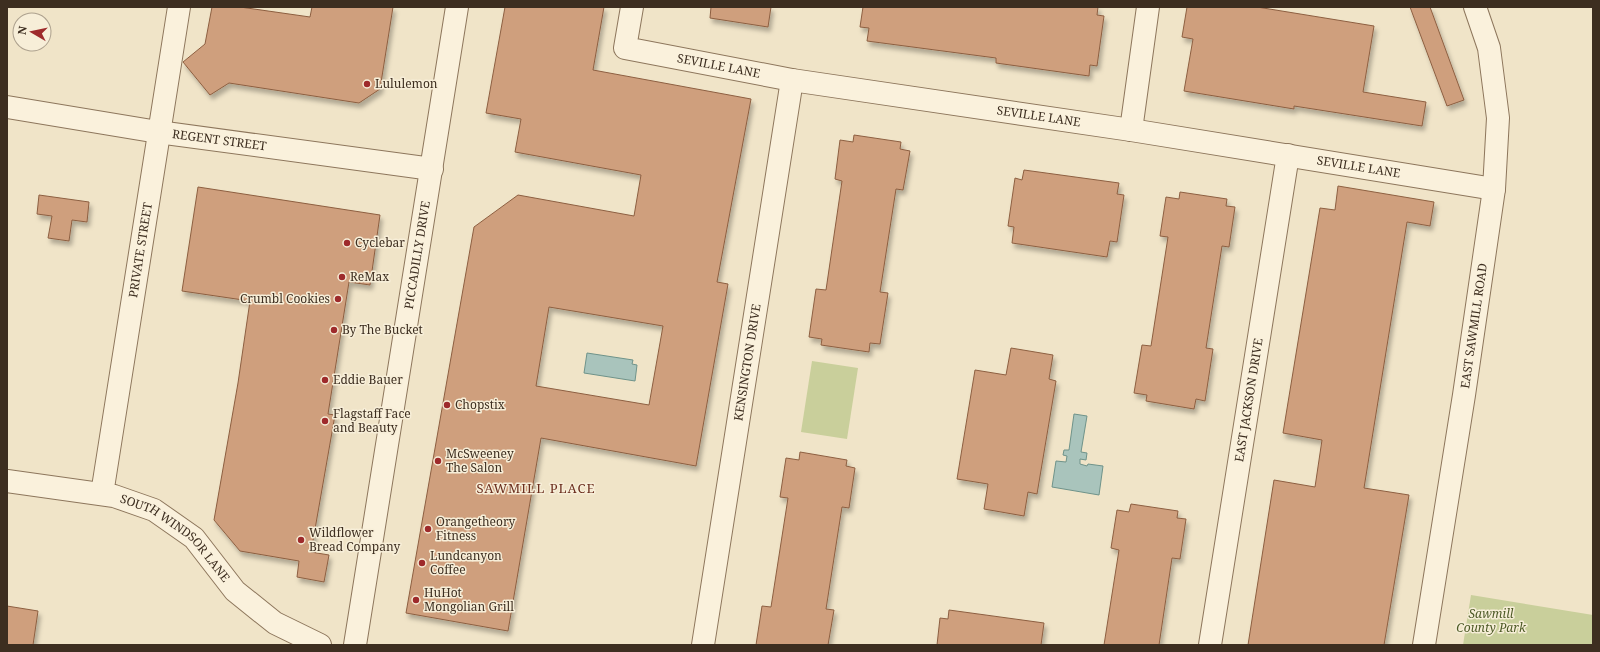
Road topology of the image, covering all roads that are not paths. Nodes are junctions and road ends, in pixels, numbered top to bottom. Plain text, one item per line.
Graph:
1 (179, 7) edge
2 (457, 7) edge
3 (632, 7) edge
4 (1148, 7) edge
5 (1475, 7) edge
6 (792, 80) junction
7 (7, 107) edge
8 (1131, 130) junction
9 (158, 132) junction
10 (1288, 155) junction
11 (432, 169) junction
12 (1494, 189) junction
13 (7, 481) edge
14 (102, 494) junction
15 (320, 645) edge
16 (355, 645) edge
17 (703, 645) edge
18 (1210, 645) edge
19 (1424, 645) edge

1 - 9 street, PRIVATE STREET
2 - 11 street, PICCADILLY DRIVE
3 - 6 street, SEVILLE LANE
4 - 8 street
5 - 12 street, EAST SAWMILL ROAD
6 - 8 street, SEVILLE LANE
6 - 17 street, KENSINGTON DRIVE
7 - 9 street, REGENT STREET
8 - 10 street, SEVILLE LANE
9 - 11 street, REGENT STREET
9 - 14 street, PRIVATE STREET
10 - 12 street, SEVILLE LANE
10 - 18 street, EAST JACKSON DRIVE
11 - 16 street, PICCADILLY DRIVE
12 - 19 street, EAST SAWMILL ROAD
13 - 14 street, SOUTH WINDSOR LANE
14 - 15 street, SOUTH WINDSOR LANE

